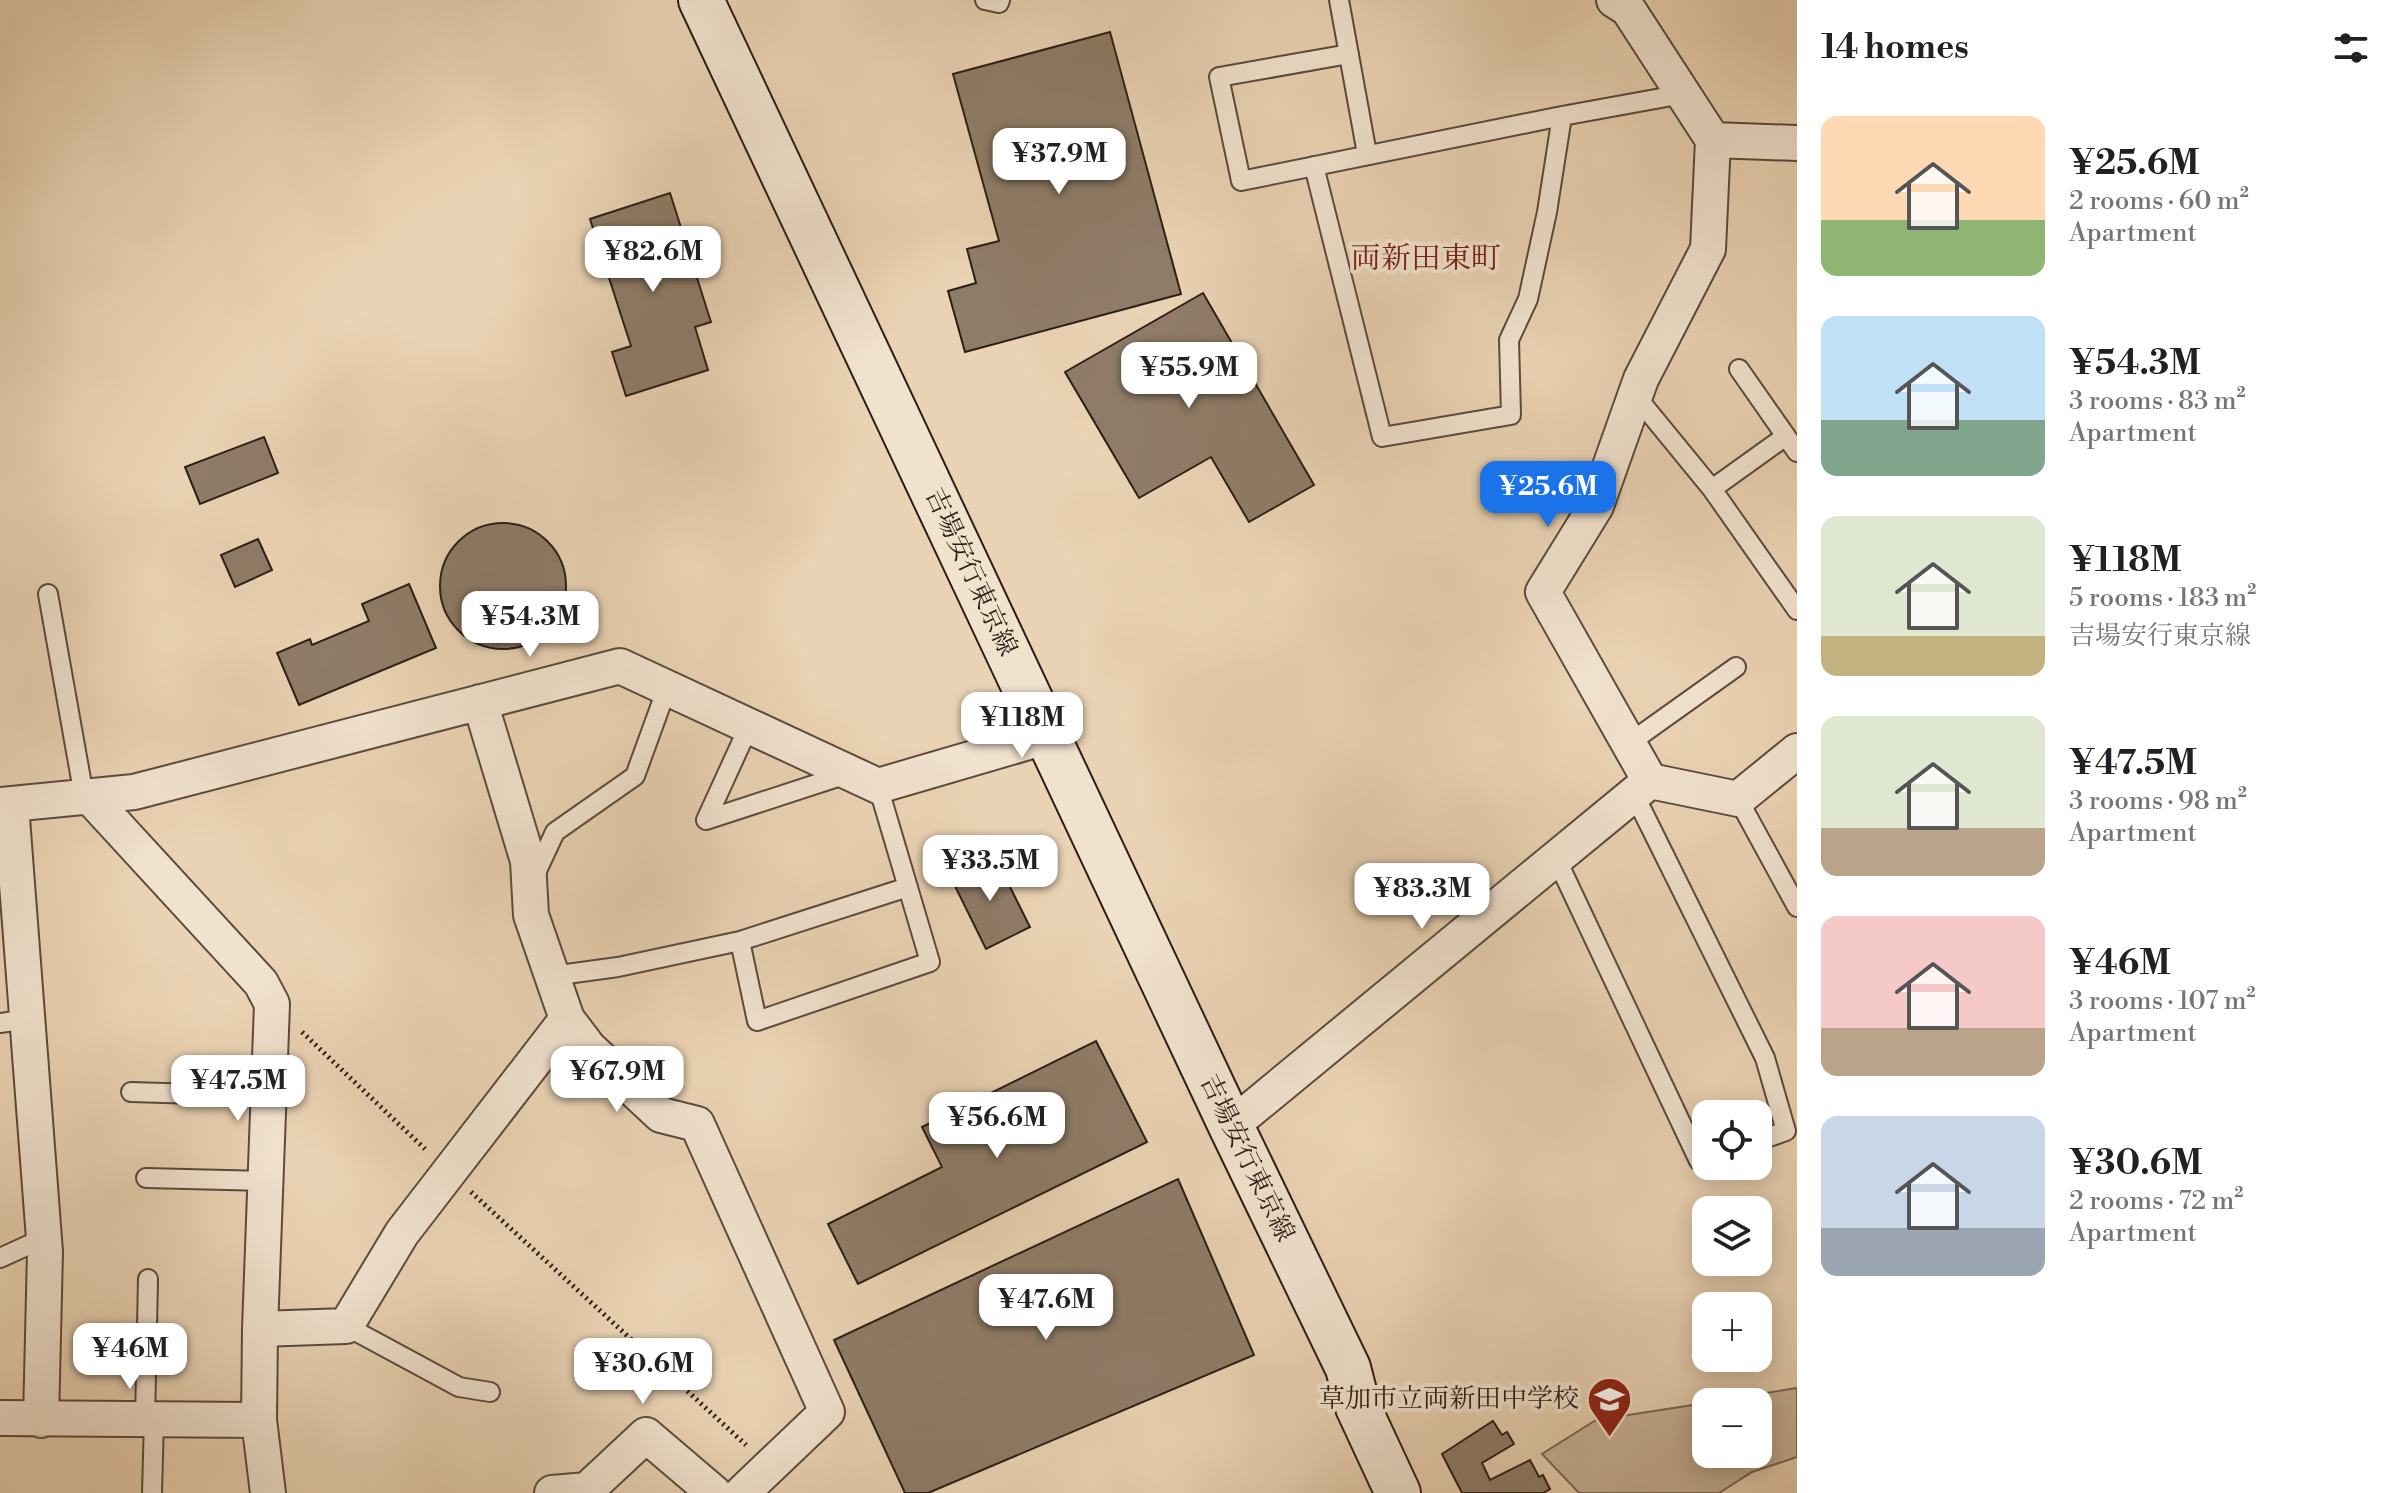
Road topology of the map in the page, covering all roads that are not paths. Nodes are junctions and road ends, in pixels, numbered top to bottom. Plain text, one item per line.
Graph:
1 (701, 0) edge
2 (985, 0) edge
3 (1000, 0) edge
4 (1339, 0) edge
5 (1614, 0) edge
6 (1349, 54) junction
7 (1683, 94) junction
8 (1562, 116) junction
9 (1713, 140) junction
10 (1797, 143) edge
11 (1367, 154) junction
12 (1314, 166) junction
13 (1739, 369) dead end
14 (1635, 395) junction
15 (1786, 436) junction
16 (1797, 452) edge
17 (1712, 489) junction
18 (48, 594) dead end
19 (1797, 610) edge
20 (1736, 667) dead end
21 (667, 688) junction
22 (480, 702) junction
23 (749, 726) junction
24 (1049, 736) junction
25 (1628, 744) junction
26 (1797, 751) edge
27 (864, 780) junction
28 (1642, 788) junction
29 (90, 797) junction
30 (1738, 799) junction
31 (6, 805) edge
32 (1556, 858) junction
33 (529, 887) junction
34 (908, 887) junction
35 (1797, 907) edge
36 (740, 941) junction
37 (552, 976) junction
38 (567, 1019) junction
39 (14, 1021) edge
40 (131, 1092) dead end
41 (268, 1096) junction
42 (1231, 1126) junction
43 (1772, 1136) edge
44 (1692, 1146) edge
45 (146, 1178) dead end
46 (265, 1181) junction
47 (44, 1238) junction
48 (0, 1258) edge
49 (148, 1279) dead end
50 (346, 1326) junction
51 (260, 1329) junction
52 (490, 1392) dead end
53 (0, 1418) edge
54 (41, 1420) junction
55 (150, 1420) junction
56 (259, 1420) junction
57 (152, 1493) edge
58 (268, 1493) edge
59 (552, 1493) edge
60 (714, 1493) edge
61 (742, 1493) edge
62 (1398, 1493) edge

1 - 24 main road, 吉場安行東京線
2 - 3 lane
4 - 6 lane
5 - 7 street
6 - 11 lane
6 - 12 lane
7 - 8 lane
7 - 9 street
8 - 11 lane
8 - 12 lane
9 - 10 street
9 - 14 street
11 - 12 lane
13 - 15 lane
14 - 17 lane
14 - 25 street
15 - 16 lane
15 - 17 lane
17 - 19 lane
18 - 29 lane
20 - 25 lane
21 - 22 street
21 - 23 street
21 - 33 lane
22 - 29 street
22 - 33 street
23 - 27 street
23 - 27 lane
24 - 27 street
24 - 42 main road, 吉場安行東京線
25 - 28 street
26 - 30 street
27 - 34 lane
28 - 30 street
28 - 32 street
28 - 43 lane
29 - 31 street
29 - 41 street
30 - 35 lane
31 - 39 street
32 - 42 street
32 - 44 lane
33 - 37 street
34 - 36 lane
34 - 36 lane
36 - 37 lane
37 - 38 street
38 - 50 street
38 - 61 street
39 - 47 street
40 - 41 lane
41 - 46 street
42 - 62 main road, 吉場安行東京線
45 - 46 lane
46 - 51 street
47 - 48 lane
47 - 54 street
49 - 55 lane
50 - 51 street
50 - 52 lane
51 - 56 street
53 - 54 street
54 - 55 street
55 - 56 street
55 - 57 lane
56 - 58 street
59 - 60 street

